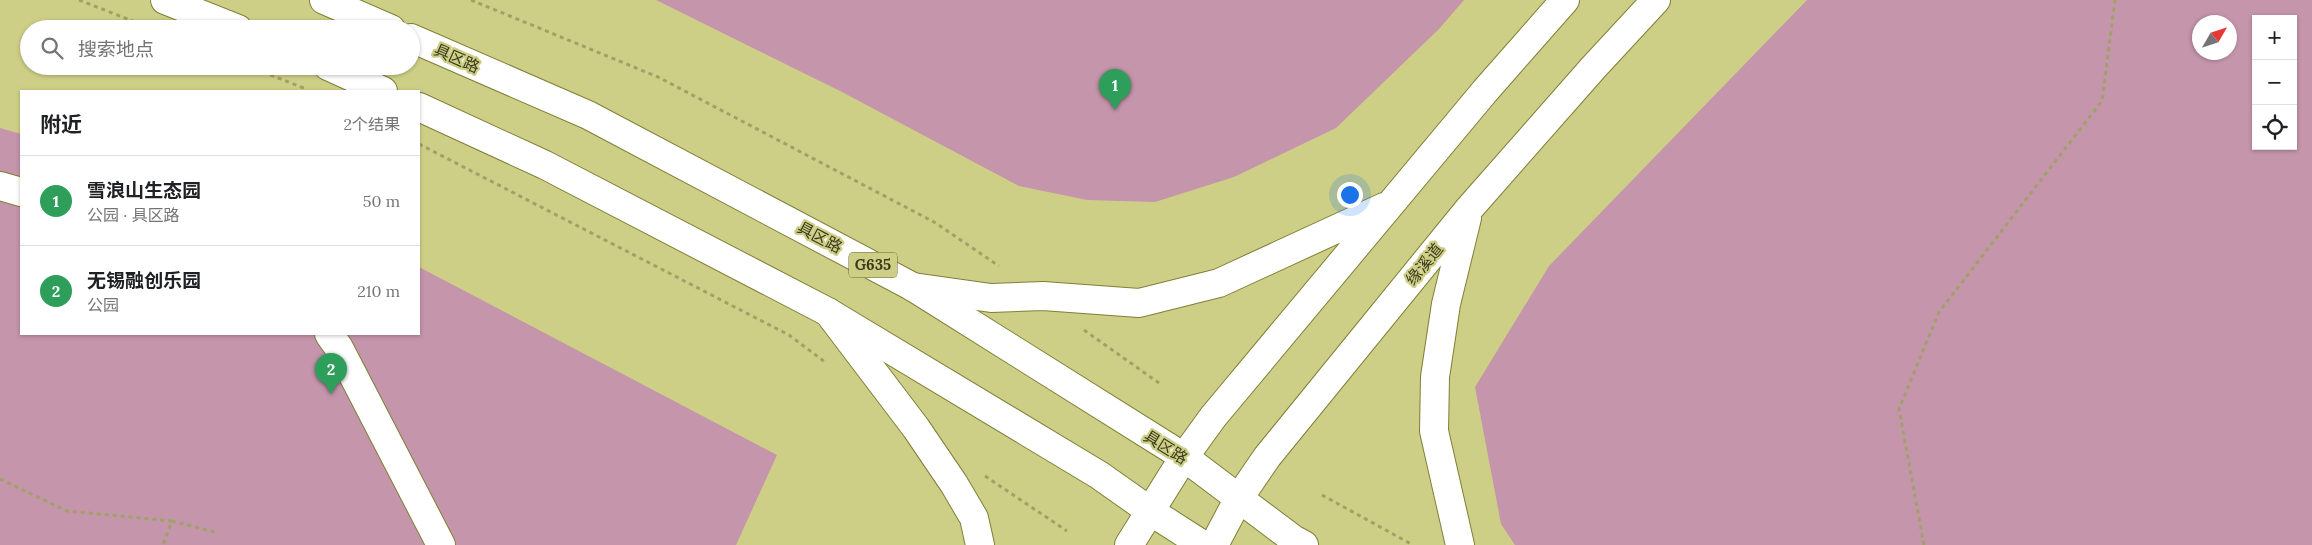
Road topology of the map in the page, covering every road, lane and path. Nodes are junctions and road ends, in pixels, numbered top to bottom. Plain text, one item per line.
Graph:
1 (79, 0) edge
2 (165, 0) edge
3 (324, 0) edge
4 (471, 0) edge
5 (1565, 0) edge
6 (1656, 0) edge
7 (2115, 0) edge
8 (129, 20) edge
9 (215, 20) edge
10 (370, 20) edge
11 (420, 42) edge
12 (271, 75) edge
13 (348, 75) edge
14 (309, 90) edge
15 (381, 90) edge
16 (420, 107) edge
17 (420, 145) edge
18 (0, 186) edge
19 (20, 192) edge
20 (1390, 205) junction
21 (1468, 210) junction
22 (1004, 269) dead end
23 (913, 287) junction
24 (1042, 296) junction
25 (828, 312) junction
26 (330, 335) edge
27 (828, 364) dead end
28 (1159, 382) dead end
29 (1184, 458) junction
30 (980, 472) dead end
31 (0, 479) edge
32 (1322, 495) dead end
33 (1239, 498) junction
34 (1150, 511) junction
35 (172, 521) junction
36 (1067, 531) dead end
37 (218, 533) dead end
38 (163, 545) edge
39 (441, 545) edge
40 (980, 545) edge
41 (1129, 545) edge
42 (1203, 545) edge
43 (1214, 545) edge
44 (1304, 545) edge
45 (1413, 545) edge
46 (1460, 545) edge
47 (1924, 545) edge

1 - 8 path
2 - 9 main road
3 - 10 main road
4 - 22 path
5 - 20 main road
6 - 21 main road, 缘溪道
7 - 47 path
11 - 23 main road, 具区路 / G635
12 - 14 path
13 - 15 main road
16 - 25 main road
17 - 27 path
18 - 19 main road
20 - 24 main road
20 - 29 main road
21 - 33 main road, 缘溪道
21 - 46 main road
23 - 24 main road
23 - 29 main road, 具区路 / G635
24 - 28 path
25 - 34 main road
25 - 40 main road
26 - 39 main road
29 - 33 main road, 具区路 / G635
29 - 34 main road
30 - 36 path
31 - 35 path
32 - 45 path
33 - 43 main road, 缘溪道
33 - 44 main road, 具区路 / G635
34 - 41 main road
34 - 42 main road
35 - 37 path
35 - 38 path

